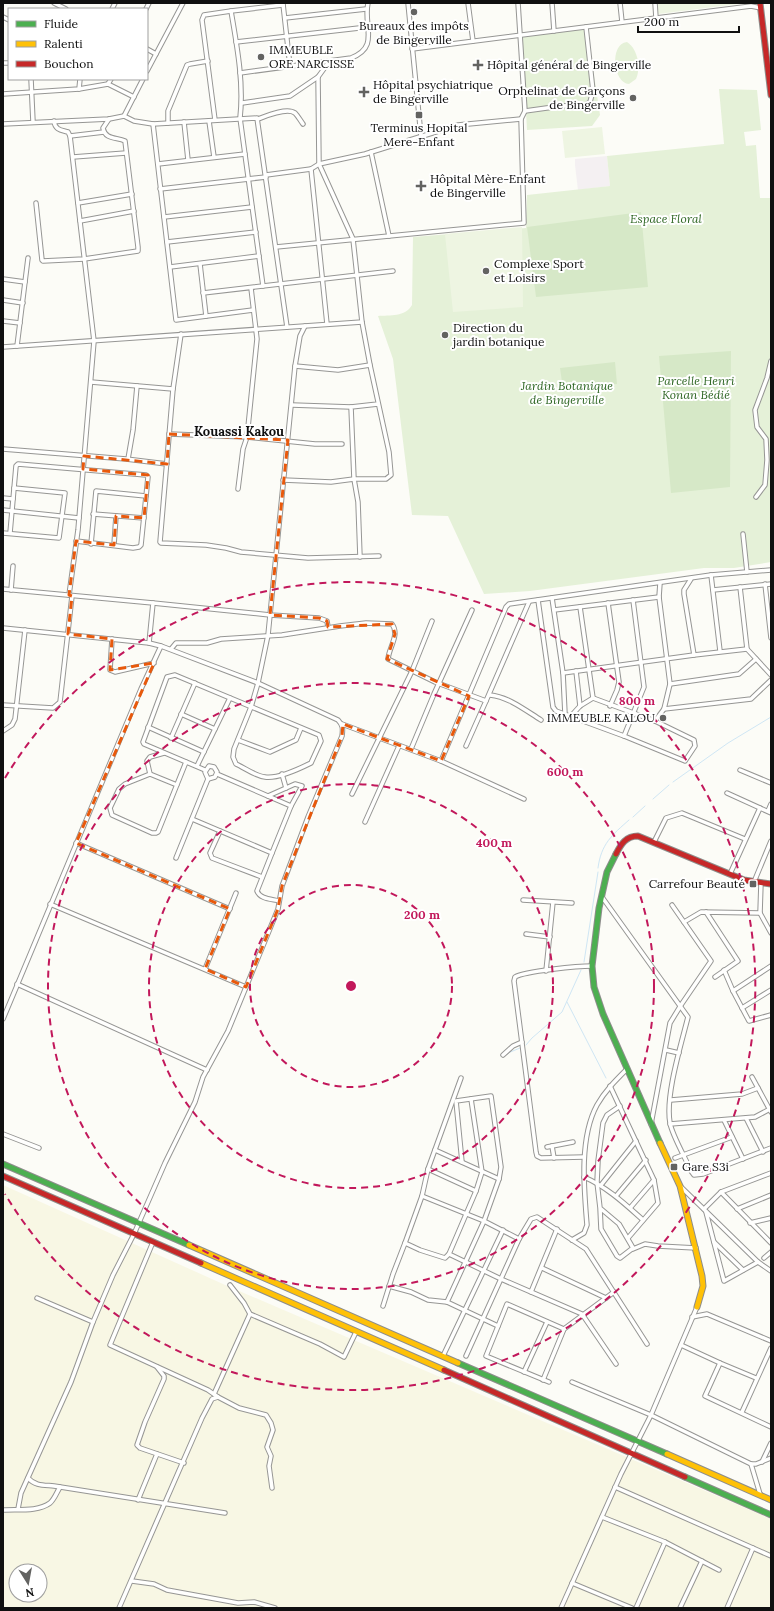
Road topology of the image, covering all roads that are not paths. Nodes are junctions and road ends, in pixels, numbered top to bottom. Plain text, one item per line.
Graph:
1 (54, 3) edge
2 (182, 3) edge
3 (368, 3) edge
4 (408, 3) edge
5 (468, 3) edge
6 (518, 3) edge
7 (552, 3) edge
8 (620, 3) edge
9 (655, 3) edge
10 (283, 4) edge
11 (752, 4) edge
12 (761, 5) edge
13 (64, 8) edge
14 (366, 9) junction
15 (231, 10) junction
16 (285, 18) junction
17 (656, 18) junction
18 (622, 22) junction
19 (368, 27) junction
20 (586, 27) junction
21 (554, 31) junction
22 (287, 35) junction
23 (520, 36) junction
24 (473, 41) junction
25 (236, 42) junction
26 (412, 49) junction
27 (148, 50) edge
28 (156, 54) junction
29 (208, 61) junction
30 (329, 61) junction
31 (290, 66) junction
32 (148, 69) edge
33 (240, 73) junction
34 (318, 77) junction
35 (31, 80) edge
36 (80, 80) edge
37 (110, 80) edge
38 (142, 80) edge
39 (108, 84) junction
40 (79, 89) junction
41 (32, 92) junction
42 (3, 94) edge
43 (771, 95) edge
44 (134, 97) junction
45 (242, 103) junction
46 (525, 111) junction
47 (124, 116) junction
48 (240, 118) junction
49 (521, 118) junction
50 (109, 119) junction
51 (258, 119) junction
52 (215, 120) junction
53 (54, 121) junction
54 (209, 121) junction
55 (33, 122) junction
56 (184, 122) junction
57 (168, 123) junction
58 (3, 124) edge
59 (153, 124) junction
60 (303, 124) dead end
61 (104, 132) junction
62 (70, 136) junction
63 (421, 136) junction
64 (371, 152) junction
65 (126, 153) junction
66 (245, 154) junction
67 (73, 157) junction
68 (214, 157) junction
69 (188, 160) junction
70 (158, 164) junction
71 (319, 164) junction
72 (311, 169) junction
73 (266, 176) junction
74 (249, 179) junction
75 (160, 189) junction
76 (132, 194) junction
77 (36, 203) dead end
78 (78, 203) junction
79 (252, 207) junction
80 (134, 211) junction
81 (164, 217) junction
82 (80, 220) junction
83 (256, 232) junction
84 (388, 236) junction
85 (353, 239) junction
86 (167, 242) junction
87 (319, 243) junction
88 (276, 247) junction
89 (259, 256) junction
90 (28, 258) dead end
91 (84, 259) junction
92 (200, 264) junction
93 (170, 267) junction
94 (393, 271) dead end
95 (358, 275) junction
96 (3, 279) edge
97 (323, 279) junction
98 (25, 282) junction
99 (281, 284) junction
100 (263, 286) junction
101 (251, 288) junction
102 (203, 293) junction
103 (3, 300) edge
104 (23, 302) junction
105 (254, 310) junction
106 (206, 316) junction
107 (3, 321) edge
108 (362, 322) junction
109 (20, 323) junction
110 (327, 324) junction
111 (306, 326) junction
112 (287, 327) junction
113 (256, 329) junction
114 (181, 334) junction
115 (94, 341) junction
116 (17, 346) junction
117 (3, 347) edge
118 (771, 361) edge
119 (370, 365) junction
120 (295, 366) junction
121 (91, 382) junction
122 (138, 386) junction
123 (173, 389) junction
124 (378, 404) junction
125 (292, 405) junction
126 (351, 407) junction
127 (169, 434) junction
128 (247, 436) junction
129 (288, 440) junction
130 (342, 444) dead end
131 (3, 449) edge
132 (84, 456) junction
133 (128, 459) junction
134 (167, 464) junction
135 (83, 469) junction
136 (283, 480) junction
137 (354, 480) junction
138 (14, 488) junction
139 (238, 489) dead end
140 (146, 496) junction
141 (756, 497) dead end
142 (3, 498) edge
143 (13, 499) junction
144 (3, 510) edge
145 (12, 511) junction
146 (93, 514) junction
147 (62, 516) junction
148 (116, 516) junction
149 (79, 518) junction
150 (144, 518) junction
151 (3, 533) edge
152 (10, 533) junction
153 (743, 534) dead end
154 (76, 541) junction
155 (91, 544) junction
156 (114, 546) junction
157 (276, 554) junction
158 (379, 556) dead end
159 (360, 557) junction
160 (13, 566) dead end
161 (771, 570) edge
162 (747, 572) junction
163 (711, 575) junction
164 (691, 579) junction
165 (660, 583) junction
166 (765, 584) junction
167 (771, 584) edge
168 (740, 587) junction
169 (3, 589) edge
170 (11, 590) junction
171 (713, 590) junction
172 (70, 596) junction
173 (659, 597) junction
174 (552, 598) junction
175 (538, 600) junction
176 (633, 600) junction
177 (529, 602) junction
178 (154, 603) junction
179 (608, 603) junction
180 (580, 607) junction
181 (472, 610) dead end
182 (554, 610) junction
183 (270, 615) junction
184 (432, 621) dead end
185 (328, 627) junction
186 (3, 628) edge
187 (25, 630) junction
188 (68, 634) junction
189 (268, 635) junction
190 (771, 638) edge
191 (112, 639) junction
192 (149, 643) junction
193 (161, 646) junction
194 (171, 649) junction
195 (747, 649) junction
196 (720, 651) junction
197 (694, 655) junction
198 (667, 659) junction
199 (756, 659) junction
200 (641, 662) junction
201 (154, 663) junction
202 (617, 665) junction
203 (588, 669) junction
204 (412, 671) junction
205 (576, 671) junction
206 (563, 673) junction
207 (771, 675) edge
208 (771, 680) edge
209 (195, 683) junction
210 (258, 683) junction
211 (439, 683) junction
212 (670, 684) junction
213 (490, 695) junction
214 (469, 696) junction
215 (230, 698) junction
216 (593, 698) junction
217 (486, 701) junction
218 (3, 705) edge
219 (16, 705) junction
220 (580, 706) junction
221 (610, 706) junction
222 (251, 707) junction
223 (664, 709) junction
224 (181, 714) junction
225 (565, 714) junction
226 (633, 714) junction
227 (571, 716) junction
228 (542, 720) dead end
229 (655, 721) junction
230 (342, 724) junction
231 (148, 727) junction
232 (301, 728) junction
233 (215, 729) junction
234 (3, 731) edge
235 (624, 736) junction
236 (171, 738) junction
237 (380, 738) junction
238 (238, 740) junction
239 (399, 746) junction
240 (466, 746) dead end
241 (411, 749) junction
242 (204, 752) junction
243 (165, 753) junction
244 (441, 761) junction
245 (186, 762) junction
246 (197, 766) junction
247 (205, 770) junction
248 (740, 770) dead end
249 (150, 774) junction
250 (217, 774) junction
251 (282, 774) junction
252 (208, 779) junction
253 (771, 783) edge
254 (176, 786) junction
255 (286, 788) junction
256 (727, 793) dead end
257 (352, 794) dead end
258 (268, 796) junction
259 (524, 799) dead end
260 (771, 804) edge
261 (291, 806) junction
262 (760, 808) junction
263 (770, 812) edge
264 (192, 819) junction
265 (365, 822) dead end
266 (220, 831) junction
267 (745, 839) junction
268 (771, 841) edge
269 (654, 842) junction
270 (76, 843) junction
271 (272, 853) junction
272 (176, 858) dead end
273 (730, 874) junction
274 (262, 877) junction
275 (754, 882) junction
276 (761, 883) junction
277 (771, 884) edge
278 (236, 893) dead end
279 (602, 897) junction
280 (523, 900) dead end
281 (279, 901) junction
282 (553, 902) junction
283 (572, 903) dead end
284 (50, 904) junction
285 (672, 905) dead end
286 (230, 909) junction
287 (706, 912) junction
288 (760, 913) junction
289 (684, 922) junction
290 (771, 933) edge
291 (526, 934) dead end
292 (550, 937) junction
293 (592, 966) junction
294 (771, 966) edge
295 (205, 969) junction
296 (724, 970) junction
297 (546, 972) junction
298 (715, 977) dead end
299 (17, 984) junction
300 (246, 987) junction
301 (771, 990) edge
302 (733, 991) junction
303 (680, 1005) junction
304 (742, 1008) junction
305 (771, 1015) edge
306 (3, 1019) edge
307 (522, 1042) junction
308 (666, 1050) junction
309 (680, 1053) junction
310 (503, 1055) dead end
311 (206, 1070) junction
312 (626, 1070) junction
313 (752, 1076) dead end
314 (461, 1078) dead end
315 (610, 1086) junction
316 (758, 1088) junction
317 (471, 1099) junction
318 (671, 1100) junction
319 (620, 1106) junction
320 (770, 1111) edge
321 (746, 1118) junction
322 (724, 1120) junction
323 (670, 1124) junction
324 (651, 1125) junction
325 (3, 1134) edge
326 (732, 1137) junction
327 (636, 1141) junction
328 (573, 1142) dead end
329 (547, 1146) dead end
330 (552, 1146) junction
331 (39, 1148) dead end
332 (771, 1148) edge
333 (435, 1150) junction
334 (763, 1152) junction
335 (684, 1155) junction
336 (584, 1157) junction
337 (554, 1158) junction
338 (675, 1158) dead end
339 (743, 1159) junction
340 (646, 1160) junction
341 (462, 1162) junction
342 (3, 1164) edge
343 (428, 1169) junction
344 (482, 1172) junction
345 (771, 1173) edge
346 (3, 1176) edge
347 (584, 1176) junction
348 (499, 1180) junction
349 (654, 1180) junction
350 (597, 1182) junction
351 (601, 1185) junction
352 (680, 1186) junction
353 (476, 1191) junction
354 (721, 1192) junction
355 (771, 1195) edge
356 (422, 1196) junction
357 (616, 1196) junction
358 (600, 1208) junction
359 (630, 1208) junction
360 (737, 1209) junction
361 (705, 1210) junction
362 (466, 1214) junction
363 (771, 1218) edge
364 (643, 1220) junction
365 (484, 1221) junction
366 (138, 1223) junction
367 (750, 1223) junction
368 (558, 1229) junction
369 (503, 1230) junction
370 (134, 1234) junction
371 (628, 1238) junction
372 (519, 1239) junction
373 (572, 1240) junction
374 (713, 1240) junction
375 (153, 1242) junction
376 (405, 1243) junction
377 (771, 1243) edge
378 (696, 1248) junction
379 (633, 1249) junction
380 (771, 1252) edge
381 (449, 1254) junction
382 (764, 1258) dead end
383 (465, 1262) junction
384 (758, 1262) junction
385 (542, 1268) junction
386 (770, 1269) edge
387 (484, 1270) junction
388 (743, 1270) junction
389 (501, 1279) junction
390 (230, 1285) dead end
391 (389, 1286) junction
392 (531, 1292) junction
393 (614, 1292) junction
394 (38, 1298) dead end
395 (606, 1298) junction
396 (447, 1302) junction
397 (383, 1306) dead end
398 (697, 1307) joint
399 (464, 1310) junction
400 (250, 1314) junction
401 (582, 1314) junction
402 (692, 1317) junction
403 (483, 1319) junction
404 (93, 1322) junction
405 (547, 1322) junction
406 (498, 1326) junction
407 (564, 1329) junction
408 (356, 1332) junction
409 (771, 1341) edge
410 (647, 1344) dead end
411 (681, 1345) junction
412 (771, 1348) edge
413 (443, 1356) junction
414 (466, 1356) dead end
415 (720, 1363) junction
416 (616, 1364) dead end
417 (156, 1366) junction
418 (524, 1372) junction
419 (756, 1378) junction
420 (543, 1380) junction
421 (549, 1382) dead end
422 (572, 1382) dead end
423 (214, 1394) junction
424 (218, 1397) junction
425 (742, 1412) junction
426 (651, 1415) junction
427 (771, 1427) edge
428 (637, 1441) junction
429 (771, 1443) edge
430 (631, 1453) junction
431 (158, 1454) junction
432 (771, 1458) edge
433 (762, 1462) junction
434 (184, 1463) junction
435 (751, 1464) junction
436 (28, 1478) junction
437 (60, 1487) junction
438 (615, 1487) junction
439 (272, 1488) dead end
440 (760, 1495) junction
441 (138, 1500) junction
442 (771, 1500) edge
443 (164, 1504) junction
444 (18, 1509) junction
445 (3, 1510) edge
446 (225, 1513) dead end
447 (771, 1515) edge
448 (602, 1517) junction
449 (665, 1542) junction
450 (753, 1548) junction
451 (771, 1556) edge
452 (702, 1561) junction
453 (720, 1570) dead end
454 (132, 1581) junction
455 (572, 1583) junction
456 (119, 1608) edge
457 (275, 1608) edge
458 (561, 1608) edge
459 (632, 1608) edge
460 (636, 1608) edge
461 (680, 1608) edge
462 (728, 1608) edge

1 - 13 street
2 - 28 street
3 - 14 street
4 - 26 street
5 - 24 street
6 - 23 street
7 - 21 street
8 - 18 street
9 - 17 street
10 - 15 street
10 - 16 street
11 - 12 street
11 - 17 street
12 - 43 main road
14 - 16 street
14 - 19 street
15 - 25 street
15 - 29 street
16 - 22 street
17 - 18 street
18 - 20 street
19 - 22 street
19 - 30 street
20 - 21 street
20 - 46 street
21 - 23 street
22 - 25 street
22 - 31 street
23 - 24 street
23 - 46 street
24 - 26 street
25 - 33 street
26 - 63 street
27 - 28 street
28 - 32 street
29 - 52 street
29 - 57 street
30 - 31 street
30 - 34 street
31 - 33 street
33 - 45 street
34 - 45 street
34 - 71 street
35 - 41 street
36 - 40 street
37 - 39 street
38 - 44 street
39 - 40 street
39 - 44 street
40 - 41 street
41 - 42 street
41 - 55 street
44 - 47 street
45 - 48 street
46 - 49 street
47 - 50 street
47 - 59 street
48 - 51 street
48 - 52 street
48 - 66 street
49 - 63 street
49 - 84 street
50 - 53 street
50 - 61 street
51 - 60 street
51 - 73 street
52 - 54 street
53 - 55 street
53 - 62 street
54 - 56 street
54 - 68 street
55 - 58 street
56 - 57 street
56 - 69 street
57 - 59 street
59 - 70 street
61 - 62 street
61 - 65 street
62 - 67 street
63 - 64 street
64 - 71 street
64 - 84 street
65 - 67 street
65 - 76 street
66 - 68 street
66 - 74 street
67 - 78 street
68 - 69 street
69 - 70 street
70 - 75 street
71 - 72 street
71 - 85 street
72 - 73 street
72 - 87 street
73 - 74 street
73 - 88 street
74 - 75 street
74 - 79 street
75 - 81 street
76 - 78 street
76 - 80 street
77 - 91 street
78 - 82 street
79 - 81 street
79 - 83 street
80 - 82 street
80 - 91 street
81 - 86 street
82 - 91 street
83 - 86 street
83 - 89 street
84 - 85 street
85 - 87 street
85 - 95 street
86 - 93 street
87 - 88 street
87 - 97 street
88 - 99 street
89 - 92 street
89 - 100 street
90 - 98 street
91 - 115 street
92 - 93 street
92 - 102 street
93 - 106 street
94 - 95 street
95 - 97 street
95 - 108 street
96 - 98 street
97 - 99 street
97 - 110 street
98 - 104 street
99 - 100 street
99 - 112 street
100 - 101 street
101 - 102 street
101 - 105 street
102 - 106 street
103 - 104 street
104 - 109 street
105 - 106 street
105 - 113 street
107 - 109 street
108 - 110 street
108 - 119 street
109 - 116 street
110 - 111 street
111 - 112 street
111 - 120 street
112 - 113 street
113 - 114 street
113 - 128 street
114 - 115 street
114 - 123 street
115 - 116 street
115 - 121 street
116 - 117 street
118 - 141 street
119 - 120 street
119 - 124 street
120 - 125 street
121 - 122 street
121 - 132 street
122 - 123 street
122 - 133 street
123 - 127 street
124 - 126 street
124 - 137 street
125 - 126 street
125 - 129 street
126 - 137 street
127 - 128 street
127 - 134 street
128 - 129 street
128 - 139 street
129 - 130 street
129 - 136 street
131 - 132 street
132 - 133 street
132 - 135 street
133 - 134 street
134 - 157 street
135 - 138 street
135 - 140 street
135 - 149 street
136 - 137 street
136 - 157 street
137 - 159 street
138 - 143 street
138 - 147 street
140 - 146 street
140 - 150 street
142 - 143 street
143 - 145 street
144 - 145 street
145 - 147 street
145 - 152 street
146 - 148 street
146 - 155 street
147 - 149 street
147 - 152 street
148 - 150 street
148 - 156 street
149 - 154 street
150 - 156 street
151 - 152 street
153 - 162 street
154 - 155 street
154 - 172 street
155 - 156 street
157 - 159 street
157 - 183 street
158 - 159 street
160 - 170 street
161 - 162 street
162 - 163 street
163 - 164 street
163 - 171 street
164 - 165 street
164 - 197 street
165 - 173 street
165 - 174 street
166 - 167 street
166 - 168 street
166 - 190 street
168 - 171 street
168 - 195 street
169 - 170 street
170 - 172 street
171 - 196 street
172 - 178 street
172 - 188 street
173 - 176 street
173 - 198 street
174 - 175 street
174 - 182 street
175 - 177 street
175 - 225 street
176 - 179 street
176 - 200 street
177 - 213 street
177 - 214 street
178 - 183 street
178 - 192 street
179 - 180 street
179 - 202 street
180 - 182 street
180 - 203 street
181 - 211 street
182 - 206 street
183 - 185 street
183 - 189 street
184 - 204 street
185 - 189 street
185 - 204 street
186 - 187 street
187 - 188 street
187 - 219 street
188 - 191 street
188 - 219 street
189 - 194 street
189 - 210 street
191 - 192 street
191 - 201 street
192 - 193 street
193 - 194 street
193 - 201 street
194 - 210 street
195 - 196 street
195 - 199 street
196 - 197 street
197 - 198 street
198 - 200 street
198 - 212 street
199 - 207 street
199 - 212 street
200 - 202 street
200 - 226 street
201 - 270 street
202 - 203 street
202 - 221 street
203 - 205 street
203 - 216 street
204 - 211 street
204 - 237 street
205 - 206 street
205 - 220 street
206 - 225 street
208 - 223 street
209 - 215 street
209 - 224 street
209 - 231 street
210 - 222 street
210 - 230 street
211 - 214 street
211 - 241 street
212 - 223 street
213 - 217 street
213 - 228 street
214 - 217 street
214 - 244 street
215 - 222 street
215 - 233 street
216 - 220 street
216 - 221 street
217 - 240 street
218 - 219 street
219 - 234 street
220 - 227 street
221 - 226 street
222 - 232 street
222 - 238 street
223 - 229 street
224 - 233 street
224 - 236 street
225 - 227 street
226 - 229 street
226 - 235 street
227 - 235 street
229 - 235 street
230 - 237 street
230 - 281 street
231 - 236 street
231 - 243 street
232 - 238 street
232 - 251 street
233 - 242 street
236 - 242 street
237 - 239 street
237 - 257 street
238 - 251 street
239 - 241 street
239 - 265 street
241 - 244 street
242 - 246 street
243 - 245 street
243 - 249 street
244 - 259 street
245 - 246 street
245 - 254 street
246 - 247 street
247 - 250 street
247 - 252 street
248 - 253 street
249 - 254 street
249 - 254 street
250 - 252 street
250 - 258 street
251 - 255 street
252 - 264 street
255 - 258 street
255 - 261 street
256 - 262 street
258 - 261 street
260 - 263 street
261 - 271 street
262 - 263 street
262 - 267 street
264 - 266 street
264 - 272 street
266 - 271 street
266 - 274 street
267 - 269 street
267 - 273 street
268 - 275 street
269 - 273 main road
269 - 279 main road
270 - 284 street
270 - 286 street
271 - 274 street
273 - 275 main road
274 - 281 street
275 - 276 main road
276 - 277 main road
276 - 288 street
278 - 286 street
279 - 293 main road
279 - 303 street
280 - 282 street
281 - 300 street
282 - 283 street
282 - 292 street
284 - 295 street
284 - 299 street
285 - 289 street
286 - 295 street
287 - 288 street
287 - 289 street
287 - 296 street
288 - 290 street
289 - 303 street
291 - 292 street
292 - 297 street
293 - 297 street
293 - 312 main road
294 - 302 street
295 - 300 street
296 - 298 street
296 - 302 street
297 - 307 street
299 - 306 street
299 - 311 street
300 - 311 street
301 - 304 street
302 - 304 street
303 - 308 street
303 - 309 street
304 - 305 street
307 - 310 street
307 - 337 street
308 - 309 street
308 - 324 street
309 - 318 street
311 - 366 street
312 - 315 street
312 - 324 main road
313 - 316 street
314 - 333 street
315 - 319 street
315 - 336 street
316 - 318 street
316 - 320 street
317 - 341 street
317 - 344 street
317 - 348 street
318 - 323 street
319 - 327 street
319 - 350 street
320 - 321 street
321 - 322 street
321 - 334 street
322 - 323 street
322 - 326 street
323 - 335 street
324 - 352 main road
325 - 331 street
326 - 335 street
326 - 339 street
327 - 340 street
327 - 351 street
328 - 330 street
329 - 330 street
330 - 337 street
332 - 334 street
333 - 341 street
333 - 343 street
334 - 339 street
335 - 338 street
335 - 339 street
336 - 337 street
336 - 347 street
340 - 349 street
340 - 357 street
341 - 344 street
342 - 366 main road
343 - 353 street
343 - 356 street
344 - 348 street
344 - 353 street
345 - 354 street
346 - 370 main road
347 - 350 street
347 - 373 street
348 - 365 street
349 - 359 street
349 - 364 street
350 - 351 street
350 - 358 street
351 - 357 street
352 - 361 street
352 - 378 main road
353 - 362 street
354 - 360 street
354 - 361 street
355 - 360 street
356 - 362 street
356 - 376 street
357 - 359 street
358 - 371 street
358 - 379 street
359 - 364 street
360 - 367 street
361 - 374 street
361 - 384 street
362 - 365 street
362 - 381 street
363 - 367 street
364 - 371 street
365 - 369 street
365 - 383 street
366 - 370 street
366 - 413 main road
367 - 377 street
368 - 372 street
368 - 373 street
368 - 385 street
369 - 372 street
369 - 387 street
370 - 375 main road
370 - 404 street
371 - 379 street
372 - 389 street
373 - 393 street
374 - 388 street
374 - 388 street
375 - 408 main road
375 - 417 street
376 - 381 street
376 - 391 street
378 - 379 street
378 - 398 main road
380 - 382 street
381 - 383 street
383 - 387 street
383 - 396 street
384 - 386 street
384 - 388 street
385 - 392 street
385 - 395 street
387 - 389 street
387 - 399 street
389 - 392 street
389 - 403 street
390 - 400 street
391 - 396 street
391 - 397 street
392 - 401 street
393 - 395 street
393 - 410 street
394 - 404 street
395 - 401 street
396 - 399 street
398 - 402 street
399 - 403 street
399 - 413 street
400 - 408 street
400 - 423 street
401 - 407 street
401 - 416 street
402 - 409 street
402 - 411 street
403 - 406 street
403 - 414 street
404 - 436 street
405 - 406 street
405 - 407 street
405 - 418 street
406 - 418 street
407 - 420 street
408 - 430 main road
411 - 415 street
411 - 426 street
412 - 419 street
413 - 428 main road
415 - 419 street
415 - 425 street
417 - 423 street
417 - 431 street
418 - 420 street
419 - 425 street
420 - 421 street
422 - 426 street
423 - 424 street
424 - 434 street
424 - 439 street
425 - 427 street
426 - 428 street
426 - 435 street
428 - 430 street
428 - 440 main road
429 - 433 street
430 - 438 street
430 - 447 main road
431 - 434 street
431 - 441 street
432 - 433 street
433 - 435 street
434 - 443 street
435 - 440 street
436 - 437 street
436 - 444 street
437 - 441 street
437 - 444 street
438 - 448 street
438 - 450 street
440 - 442 main road
441 - 443 street
443 - 446 street
443 - 454 street
444 - 445 street
448 - 449 street
448 - 455 street
449 - 452 street
449 - 460 street
450 - 451 street
450 - 462 street
452 - 453 street
452 - 461 street
454 - 456 street
454 - 457 street
455 - 458 street
455 - 459 street

